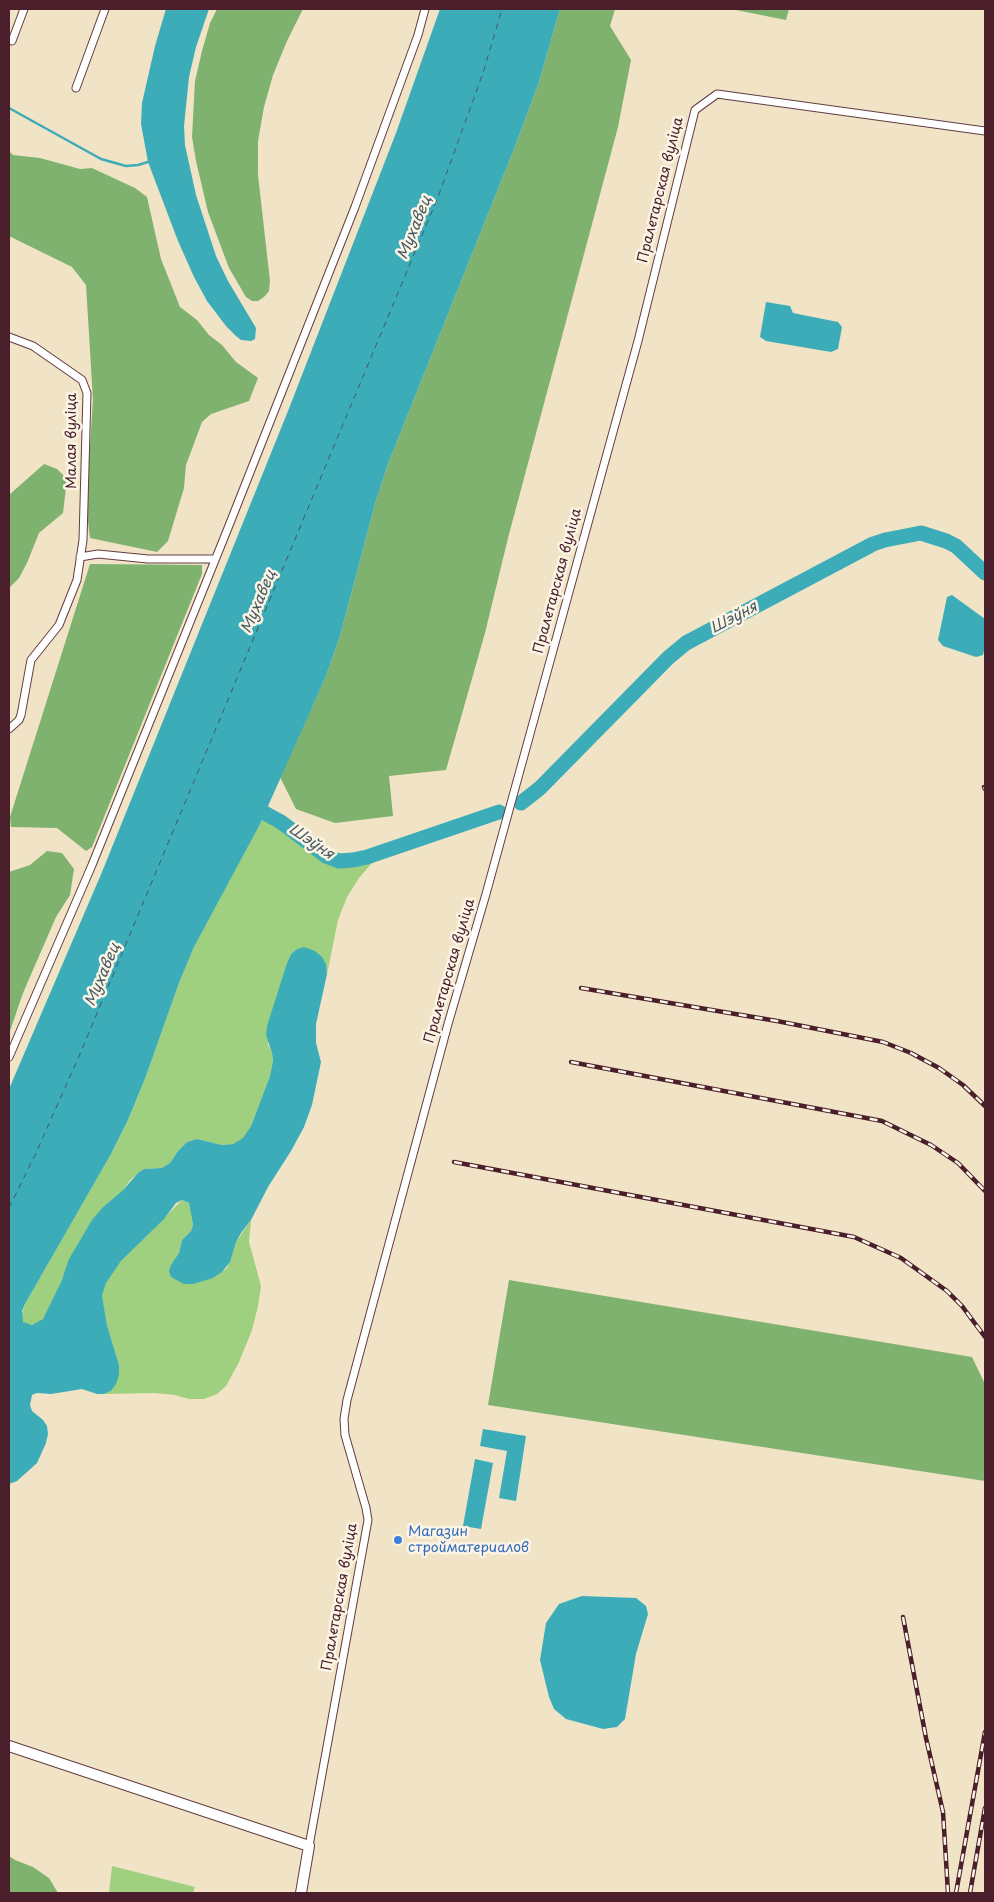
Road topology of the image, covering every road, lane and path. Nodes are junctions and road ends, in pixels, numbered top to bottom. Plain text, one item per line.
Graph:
1 (24, 9) edge
2 (105, 9) edge
3 (425, 9) edge
4 (12, 41) dead end
5 (76, 88) dead end
6 (985, 131) edge
7 (9, 337) edge
8 (80, 557) junction
9 (215, 559) junction
10 (9, 728) edge
11 (9, 1057) edge
12 (9, 1746) edge
13 (308, 1846) junction
14 (301, 1893) edge

1 - 4 street
2 - 5 street
3 - 9 street
6 - 13 street, Пралетарская вуліца
7 - 8 street, Малая вуліца
8 - 9 street
8 - 10 street, Малая вуліца
9 - 11 street
12 - 13 main road
13 - 14 main road, Пралетарская вуліца

